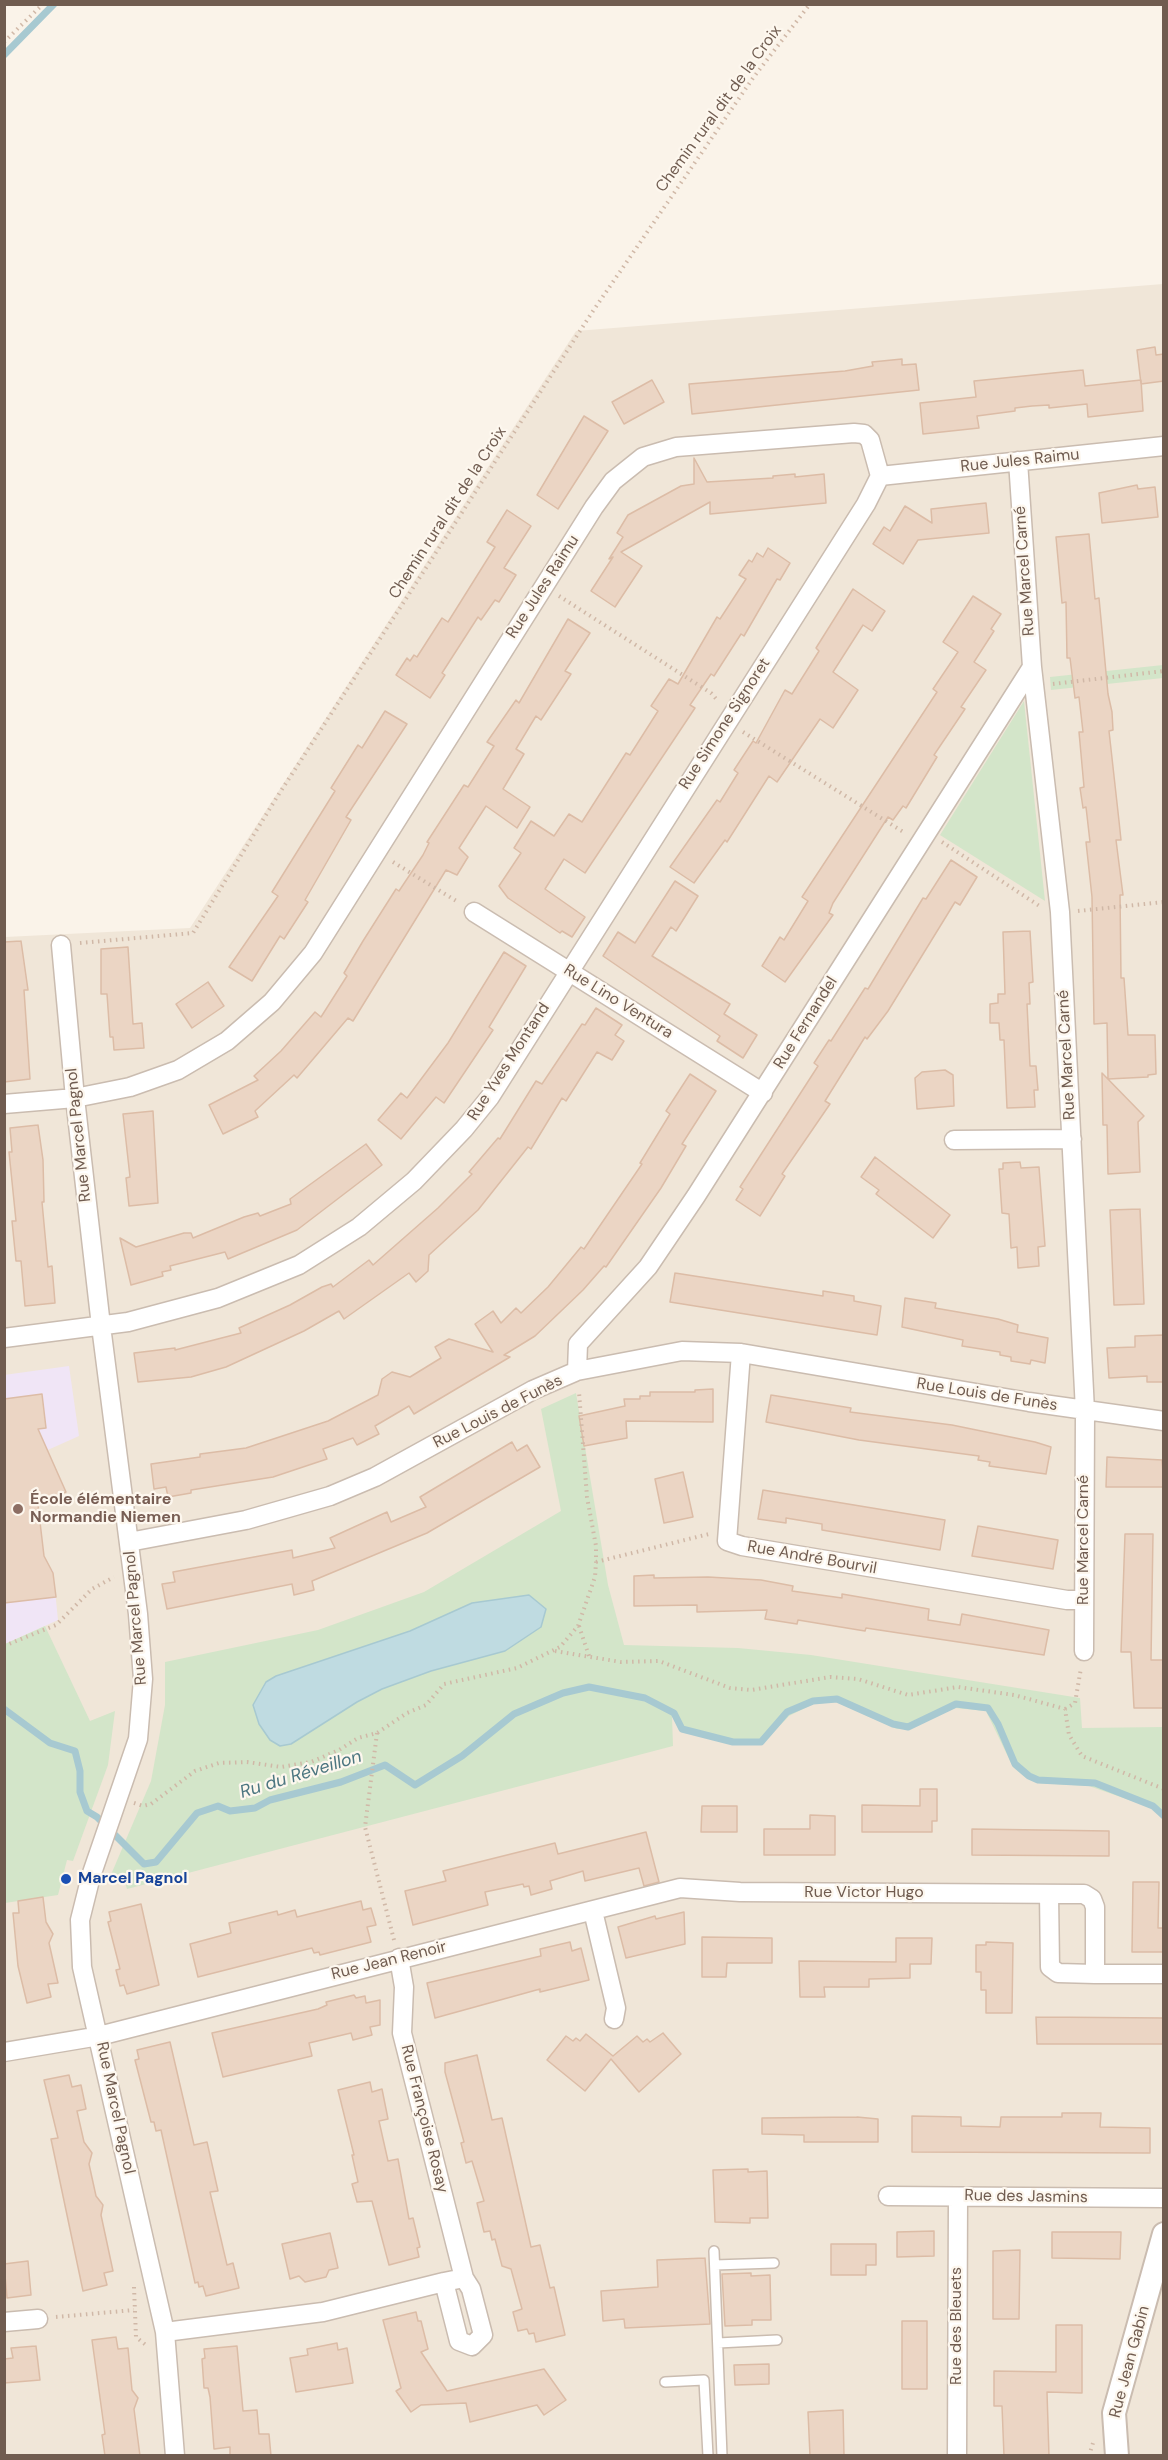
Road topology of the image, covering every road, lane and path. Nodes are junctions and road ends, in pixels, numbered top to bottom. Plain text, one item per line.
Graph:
1 (43, 4) edge
2 (810, 4) edge
3 (4, 42) edge
4 (1164, 446) edge
5 (1018, 461) junction
6 (880, 476) junction
7 (1032, 667) junction
8 (1164, 671) edge
9 (1034, 686) junction
10 (927, 832) junction
11 (376, 852) junction
12 (1164, 902) edge
13 (474, 912) joint
14 (1060, 912) junction
15 (61, 945) joint
16 (568, 971) junction
17 (762, 1092) junction
18 (75, 1098) junction
19 (4, 1104) edge
20 (1072, 1139) junction
21 (954, 1140) dead end
22 (100, 1326) junction
23 (4, 1338) edge
24 (741, 1353) junction
25 (577, 1371) junction
26 (1085, 1410) junction
27 (1164, 1421) edge
28 (728, 1533) junction
29 (129, 1542) junction
30 (596, 1562) junction
31 (132, 1568) junction
32 (1084, 1600) junction
33 (578, 1626) junction
34 (4, 1646) edge
35 (555, 1651) junction
36 (1084, 1651) joint
37 (590, 1656) junction
38 (1065, 1709) junction
39 (376, 1733) junction
40 (1164, 1789) edge
41 (120, 1798) junction
42 (680, 1888) joint
43 (1049, 1894) junction
44 (593, 1911) junction
45 (399, 1958) junction
46 (1095, 1974) junction
47 (1164, 1974) edge
48 (614, 2019) dead end
49 (99, 2037) junction
50 (4, 2052) edge
51 (888, 2196) dead end
52 (958, 2197) junction
53 (1164, 2198) edge
54 (1164, 2234) edge
55 (714, 2251) dead end
56 (774, 2263) dead end
57 (715, 2265) junction
58 (464, 2278) junction
59 (444, 2282) junction
60 (134, 2310) dead end
61 (38, 2319) joint
62 (4, 2322) edge
63 (165, 2332) junction
64 (777, 2340) dead end
65 (718, 2343) junction
66 (665, 2382) dead end
67 (175, 2456) edge
68 (708, 2456) edge
69 (722, 2456) edge
70 (957, 2456) edge
71 (1118, 2456) edge

1 - 3 path
2 - 15 path, Chemin rural dit de la Croix
4 - 5 street, Rue Jules Raimu
5 - 6 street, Rue Jules Raimu
5 - 7 street, Rue Marcel Carné
6 - 11 street, Rue Jules Raimu
6 - 16 street, Rue Simone Signoret
7 - 9 street, Rue Marcel Carné
7 - 10 street, Rue Fernandel
8 - 9 path
9 - 14 street, Rue Marcel Carné
10 - 14 path
10 - 17 street, Rue Fernandel
11 - 13 path
11 - 18 street, Rue Jules Raimu
12 - 14 path
13 - 16 street, Rue Lino Ventura
14 - 20 street, Rue Marcel Carné
15 - 18 street, Rue Marcel Pagnol
16 - 17 street, Rue Lino Ventura
16 - 22 street, Rue Yves Montand
17 - 25 street, Rue Fernandel
18 - 19 street, Rue Jules Raimu
18 - 22 street, Rue Marcel Pagnol
20 - 21 street
20 - 26 street, Rue Marcel Carné
22 - 23 street, Rue Yves Montand
22 - 29 street, Rue Marcel Pagnol
24 - 25 street, Rue Louis de Funès
24 - 26 street, Rue Louis de Funès
24 - 28 street, Rue André Bourvil
25 - 29 street, Rue Louis de Funès
25 - 30 path
26 - 27 street, Rue Louis de Funès
26 - 32 street, Rue Marcel Carné
28 - 30 path
28 - 32 street, Rue André Bourvil
29 - 31 street, Rue Marcel Pagnol
30 - 33 path
31 - 34 path
31 - 41 street, Rue Marcel Pagnol
32 - 36 street, Rue Marcel Carné
33 - 35 path
33 - 37 path
35 - 37 path
35 - 39 path
36 - 38 path
37 - 38 path
38 - 40 path
39 - 41 path
39 - 45 path
41 - 49 street, Rue Marcel Pagnol
42 - 43 street, Rue Victor Hugo
42 - 44 street, Rue Jean Renoir
43 - 46 street, Rue Victor Hugo
43 - 46 street
44 - 45 street, Rue Jean Renoir
44 - 48 street
45 - 49 street, Rue Jean Renoir
45 - 58 street, Rue Françoise Rosay
46 - 47 street
49 - 50 street, Rue Jean Renoir
49 - 63 street, Rue Marcel Pagnol
51 - 52 street, Rue des Jasmins
52 - 53 street, Rue des Jasmins
52 - 70 street, Rue des Bleuets
54 - 71 street, Rue Jean Gabin
55 - 57 lane
56 - 57 lane
57 - 65 lane
58 - 59 street
58 - 59 street, Rue Françoise Rosay
59 - 63 street
60 - 61 path
61 - 62 street
63 - 67 street, Rue Marcel Pagnol
64 - 65 lane
65 - 69 lane
66 - 68 lane

